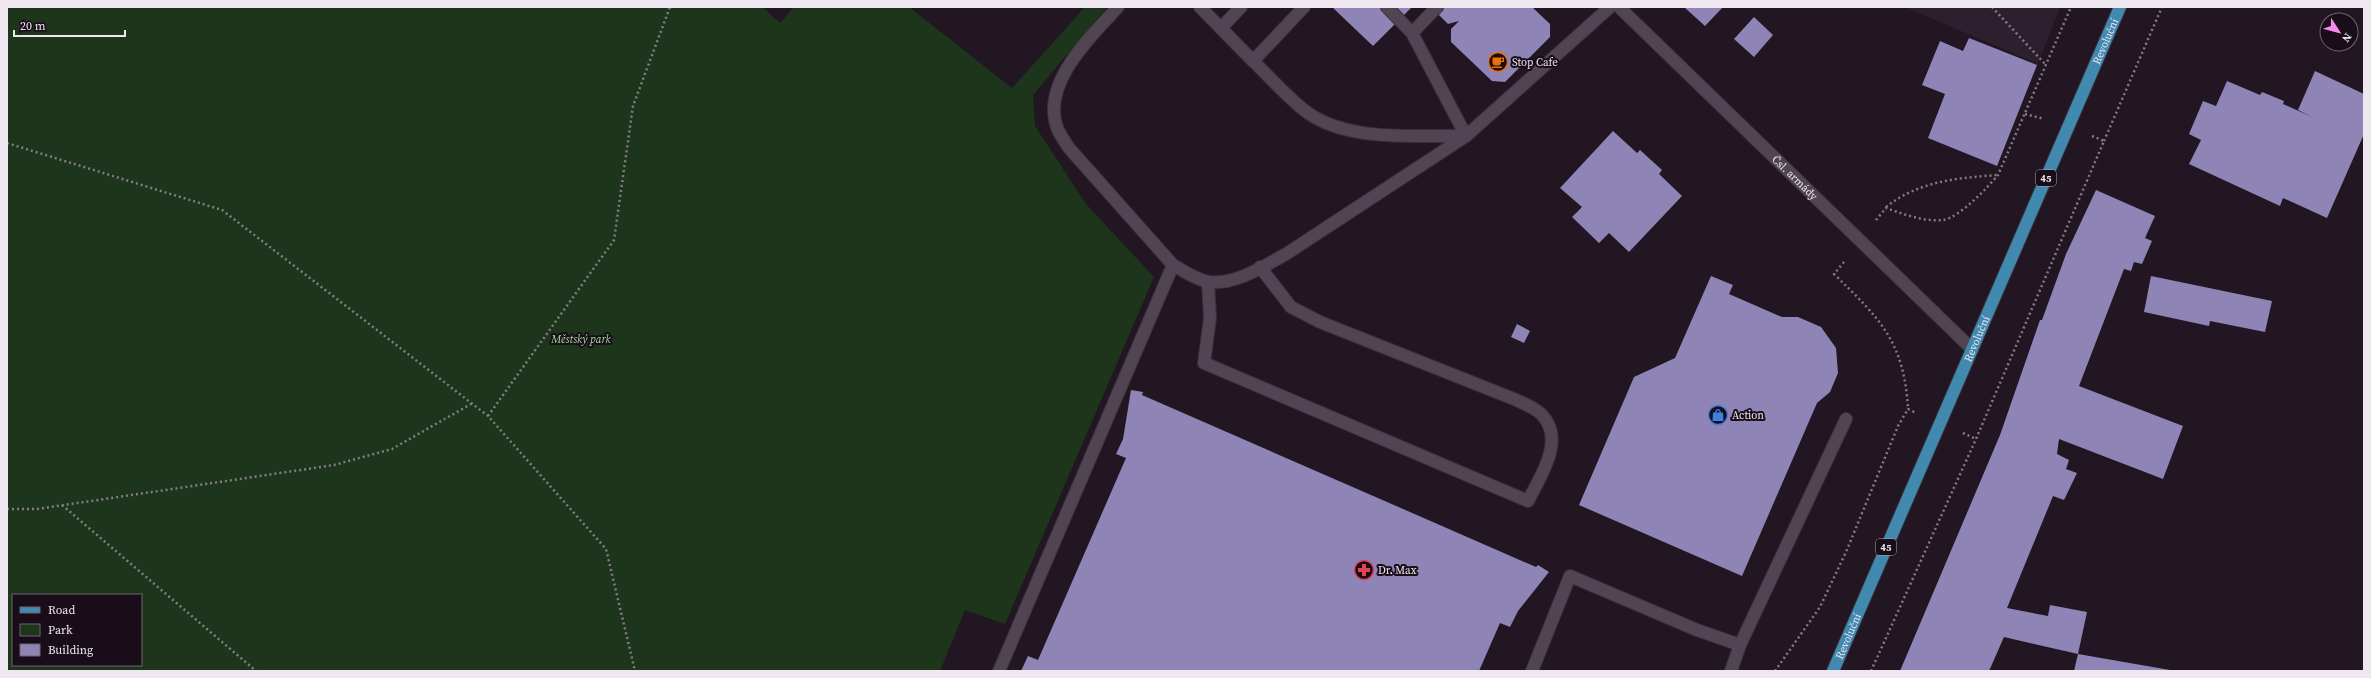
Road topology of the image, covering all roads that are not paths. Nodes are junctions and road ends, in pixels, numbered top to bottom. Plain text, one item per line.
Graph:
1 (1118, 7) edge
2 (1200, 7) edge
3 (1241, 7) edge
4 (1304, 7) edge
5 (1387, 7) edge
6 (1436, 7) edge
7 (1610, 7) edge
8 (1619, 7) edge
9 (2120, 7) edge
10 (1221, 28) junction
11 (1412, 33) junction
12 (1253, 61) junction
13 (1466, 136) junction
14 (1173, 264) junction
15 (1260, 268) junction
16 (1208, 282) junction
17 (1971, 348) junction
18 (1846, 419) dead end
19 (1740, 645) junction
20 (998, 671) edge
21 (1532, 671) edge
22 (1731, 671) edge
23 (1833, 671) edge

1 - 14 main road
2 - 10 main road
3 - 10 main road
4 - 12 main road
5 - 11 main road
6 - 11 main road
7 - 13 main road
8 - 17 main road, Čsl. armády
9 - 17 main road, Revoluční / 45
10 - 12 main road
11 - 13 main road
12 - 13 main road
13 - 15 main road
14 - 16 main road
14 - 20 main road
15 - 16 main road
15 - 16 main road
17 - 23 main road, Revoluční / 45
18 - 19 main road
19 - 21 main road
19 - 22 main road

